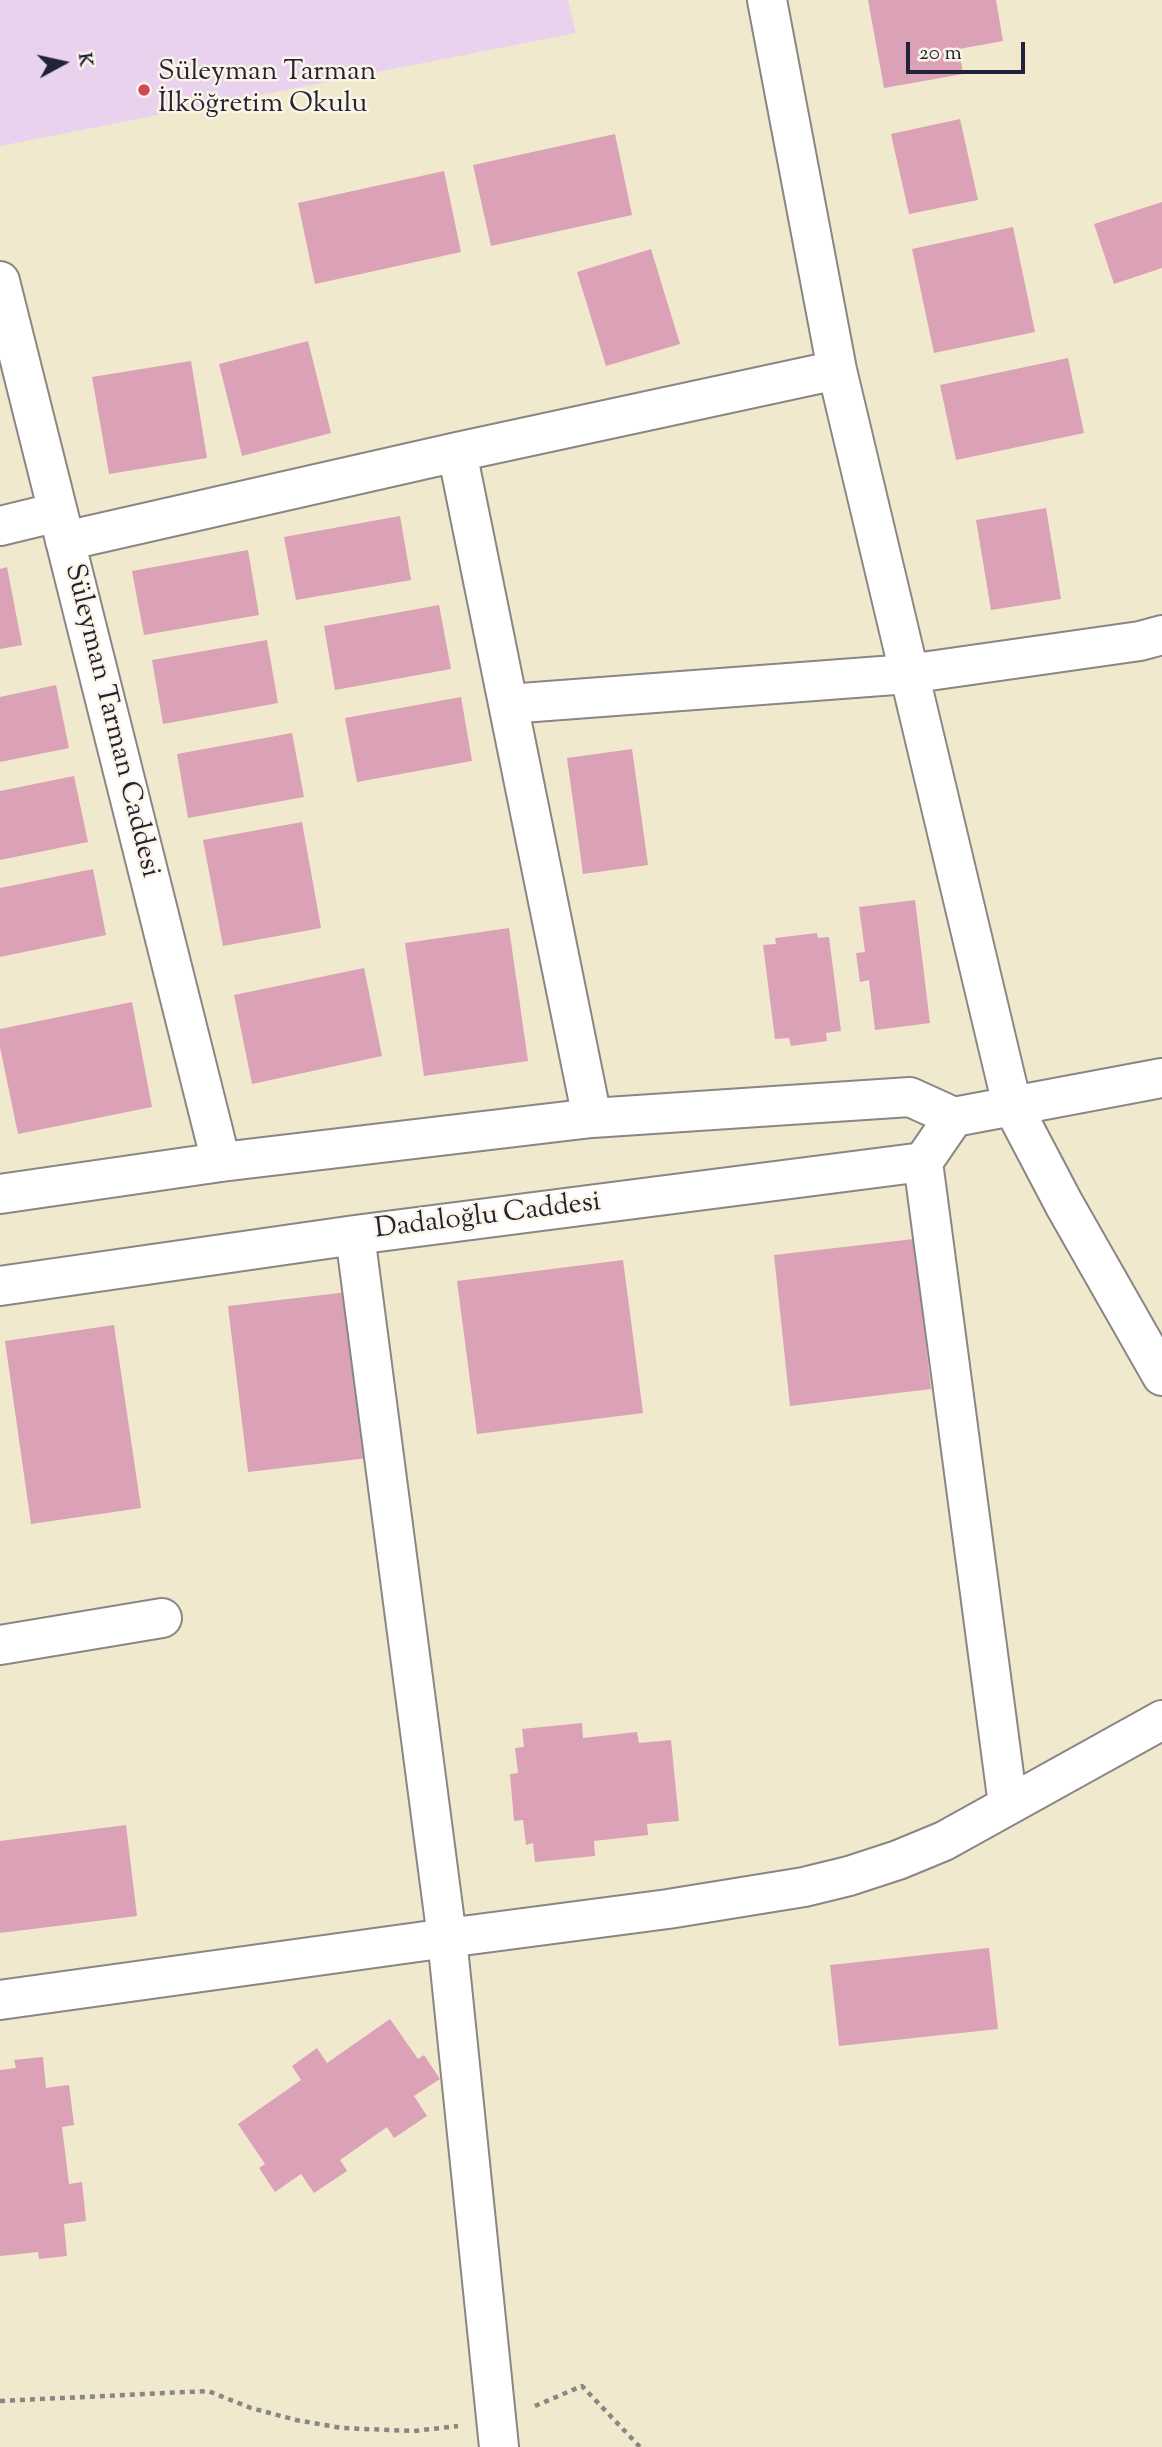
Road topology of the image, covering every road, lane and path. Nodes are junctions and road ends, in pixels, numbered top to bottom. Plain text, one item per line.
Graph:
1 (767, 0) edge
2 (0, 281) edge
3 (837, 370) junction
4 (457, 452) junction
5 (0, 526) edge
6 (62, 527) junction
7 (1162, 635) edge
8 (908, 674) junction
9 (508, 704) junction
10 (1162, 1078) edge
11 (1012, 1105) junction
12 (954, 1117) junction
13 (593, 1118) junction
14 (221, 1162) junction
15 (923, 1162) junction
16 (0, 1194) edge
17 (355, 1235) junction
18 (0, 1286) edge
19 (1162, 1376) edge
20 (162, 1618) dead end
21 (0, 1644) edge
22 (1162, 1720) edge
23 (1008, 1805) junction
24 (447, 1938) junction
25 (0, 2000) edge
26 (0, 2401) edge
27 (497, 2433) edge
28 (640, 2447) edge

1 - 3 street
2 - 6 street, Süleyman Tarman Caddesi
3 - 4 street
3 - 8 street
4 - 6 street
4 - 9 street
5 - 6 street
6 - 14 street, Süleyman Tarman Caddesi
7 - 8 street
8 - 9 street
8 - 11 street
9 - 13 street
10 - 11 street
11 - 12 street
11 - 19 street
12 - 13 street
12 - 15 street
13 - 14 street
14 - 16 street
15 - 17 street, Dadaloğlu Caddesi
15 - 23 street
17 - 18 street, Dadaloğlu Caddesi
17 - 24 street
20 - 21 street
22 - 23 street
23 - 24 street
24 - 25 street
24 - 27 street
26 - 27 path
27 - 28 path

